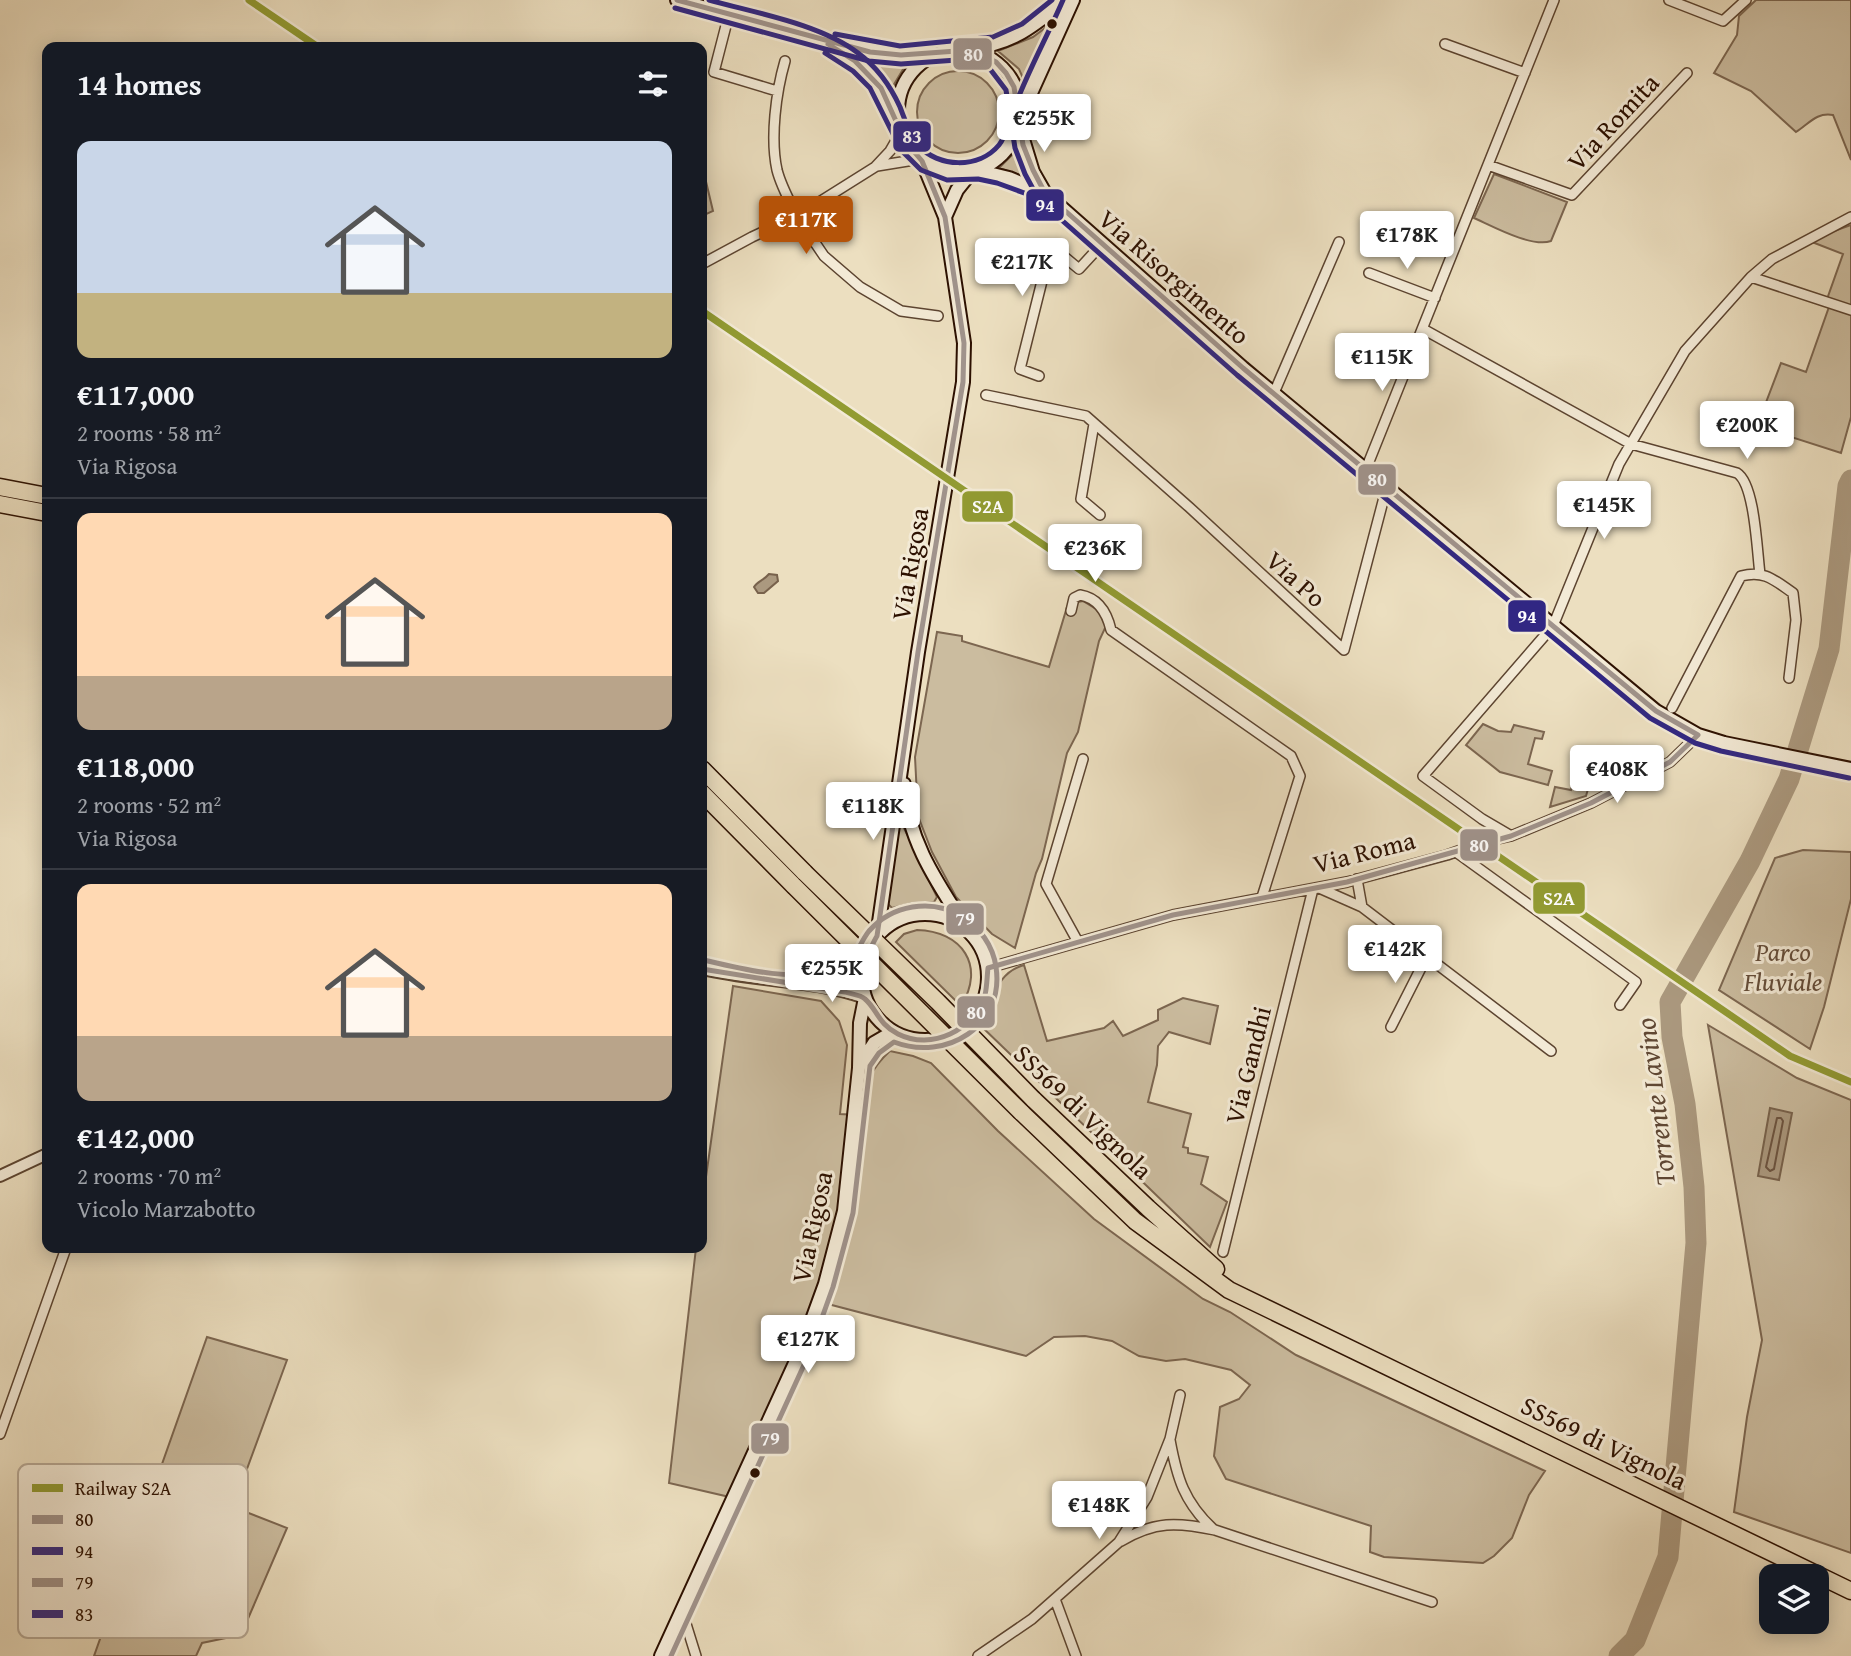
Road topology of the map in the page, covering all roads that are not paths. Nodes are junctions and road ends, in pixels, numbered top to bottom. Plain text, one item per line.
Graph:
1 (677, 0) edge
2 (1066, 0) edge
3 (1073, 0) edge
4 (1554, 0) edge
5 (1669, 0) edge
6 (1746, 0) edge
7 (729, 14) junction
8 (824, 42) junction
9 (1445, 44) dead end
10 (960, 50) junction
11 (938, 53) junction
12 (785, 61) dead end
13 (1525, 73) junction
14 (1687, 73) dead end
15 (777, 91) junction
16 (1019, 121) junction
17 (900, 130) junction
18 (921, 160) junction
19 (1488, 165) junction
20 (876, 167) junction
21 (975, 170) junction
22 (1045, 193) junction
23 (797, 216) junction
24 (946, 217) junction
25 (1851, 217) edge
26 (1339, 242) dead end
27 (1101, 244) junction
28 (707, 261) edge
29 (1369, 272) dead end
30 (1751, 277) junction
31 (1435, 298) junction
32 (1851, 310) edge
33 (938, 316) dead end
34 (1423, 329) junction
35 (1040, 376) dead end
36 (1274, 393) junction
37 (986, 395) dead end
38 (1094, 424) junction
39 (1631, 444) junction
40 (1366, 469) junction
41 (1387, 486) junction
42 (0, 487) edge
43 (42, 495) edge
44 (0, 505) edge
45 (42, 512) edge
46 (1100, 515) dead end
47 (1760, 574) junction
48 (1071, 611) dead end
49 (1553, 626) junction
50 (1789, 678) dead end
51 (1672, 708) dead end
52 (1698, 735) junction
53 (903, 752) junction
54 (1083, 759) dead end
55 (1849, 769) edge
56 (707, 774) edge
57 (707, 798) edge
58 (1482, 819) junction
59 (1511, 836) junction
60 (1484, 842) junction
61 (1456, 852) junction
62 (1357, 879) junction
63 (1316, 888) junction
64 (1262, 897) junction
65 (1362, 906) junction
66 (970, 933) junction
67 (877, 936) junction
68 (1078, 942) junction
69 (1427, 956) junction
70 (864, 962) junction
71 (988, 968) junction
72 (707, 970) edge
73 (807, 982) junction
74 (865, 998) junction
75 (1620, 1005) dead end
76 (1391, 1027) dead end
77 (893, 1032) junction
78 (1550, 1051) dead end
79 (859, 1068) junction
80 (42, 1156) edge
81 (2, 1172) edge
82 (1223, 1252) dead end
83 (64, 1253) edge
84 (1335, 1340) junction
85 (1180, 1395) dead end
86 (0, 1434) edge
87 (1170, 1439) junction
88 (1214, 1530) junction
89 (1119, 1542) junction
90 (1851, 1591) edge
91 (1055, 1599) junction
92 (1432, 1602) dead end
93 (681, 1609) junction
94 (661, 1656) edge
95 (696, 1656) edge
96 (978, 1656) edge
97 (1076, 1656) edge

1 - 7 main road
2 - 10 main road
3 - 16 main road
4 - 13 street
5 - 6 street
7 - 8 main road
7 - 15 street
8 - 11 main road
8 - 17 main road
9 - 13 street
10 - 11 main road
10 - 16 main road
11 - 17 main road
12 - 15 street
13 - 19 street
14 - 19 street, Via Romita
15 - 23 street
16 - 21 main road
16 - 22 main road, Via Risorgimento
17 - 18 main road
17 - 20 street
18 - 20 street
18 - 21 main road
18 - 24 main road, Via Rigosa
19 - 31 street
20 - 23 street
21 - 22 main road, Via Risorgimento
21 - 24 main road
22 - 27 main road, Via Risorgimento
23 - 28 street
23 - 33 street
24 - 53 main road, Via Rigosa
25 - 30 street
26 - 36 street
27 - 35 street
27 - 36 main road, Via Risorgimento
29 - 31 street
30 - 32 street
30 - 39 street
31 - 34 street
34 - 39 street
34 - 40 street
36 - 40 main road, Via Risorgimento
37 - 38 street, Via Po
38 - 41 street, Via Po
38 - 46 street
39 - 47 street
39 - 49 street
40 - 41 main road, Via Risorgimento
41 - 49 main road, Via Risorgimento
42 - 43 highway
44 - 45 highway
47 - 50 street
47 - 51 street
48 - 64 street, Via Roma
49 - 52 main road, Via Risorgimento
49 - 58 street
52 - 55 main road, Via Risorgimento
52 - 59 street, Via Roma
53 - 66 main road, Via Rigosa
53 - 67 main road, Via Rigosa
54 - 68 street
56 - 84 highway, SS569 di Vignola, bridge
57 - 84 highway, SS569 di Vignola, bridge
58 - 59 street
58 - 60 street
59 - 60 street, Via Roma
60 - 61 street, Via Roma
61 - 62 street, Via Roma
61 - 75 street
62 - 63 street, Via Roma
62 - 65 street
63 - 64 street, Via Roma
63 - 65 street
63 - 82 street, Via Gandhi
64 - 68 street, Via Roma
65 - 69 street
66 - 67 main road
66 - 71 main road
67 - 70 main road
68 - 71 street, Via Roma
69 - 76 street
69 - 78 street
70 - 73 street
70 - 74 main road
71 - 77 main road
72 - 73 street
73 - 74 street
74 - 77 main road
74 - 79 main road, Via Rigosa
77 - 79 main road, Via Rigosa
79 - 93 main road, Via Rigosa
80 - 81 street
83 - 86 street
84 - 90 highway, SS569 di Vignola
85 - 87 street
87 - 88 street
87 - 89 street
88 - 89 street
88 - 92 street
89 - 91 street
91 - 96 street
91 - 97 street
93 - 94 main road, Via Rigosa
93 - 95 street

